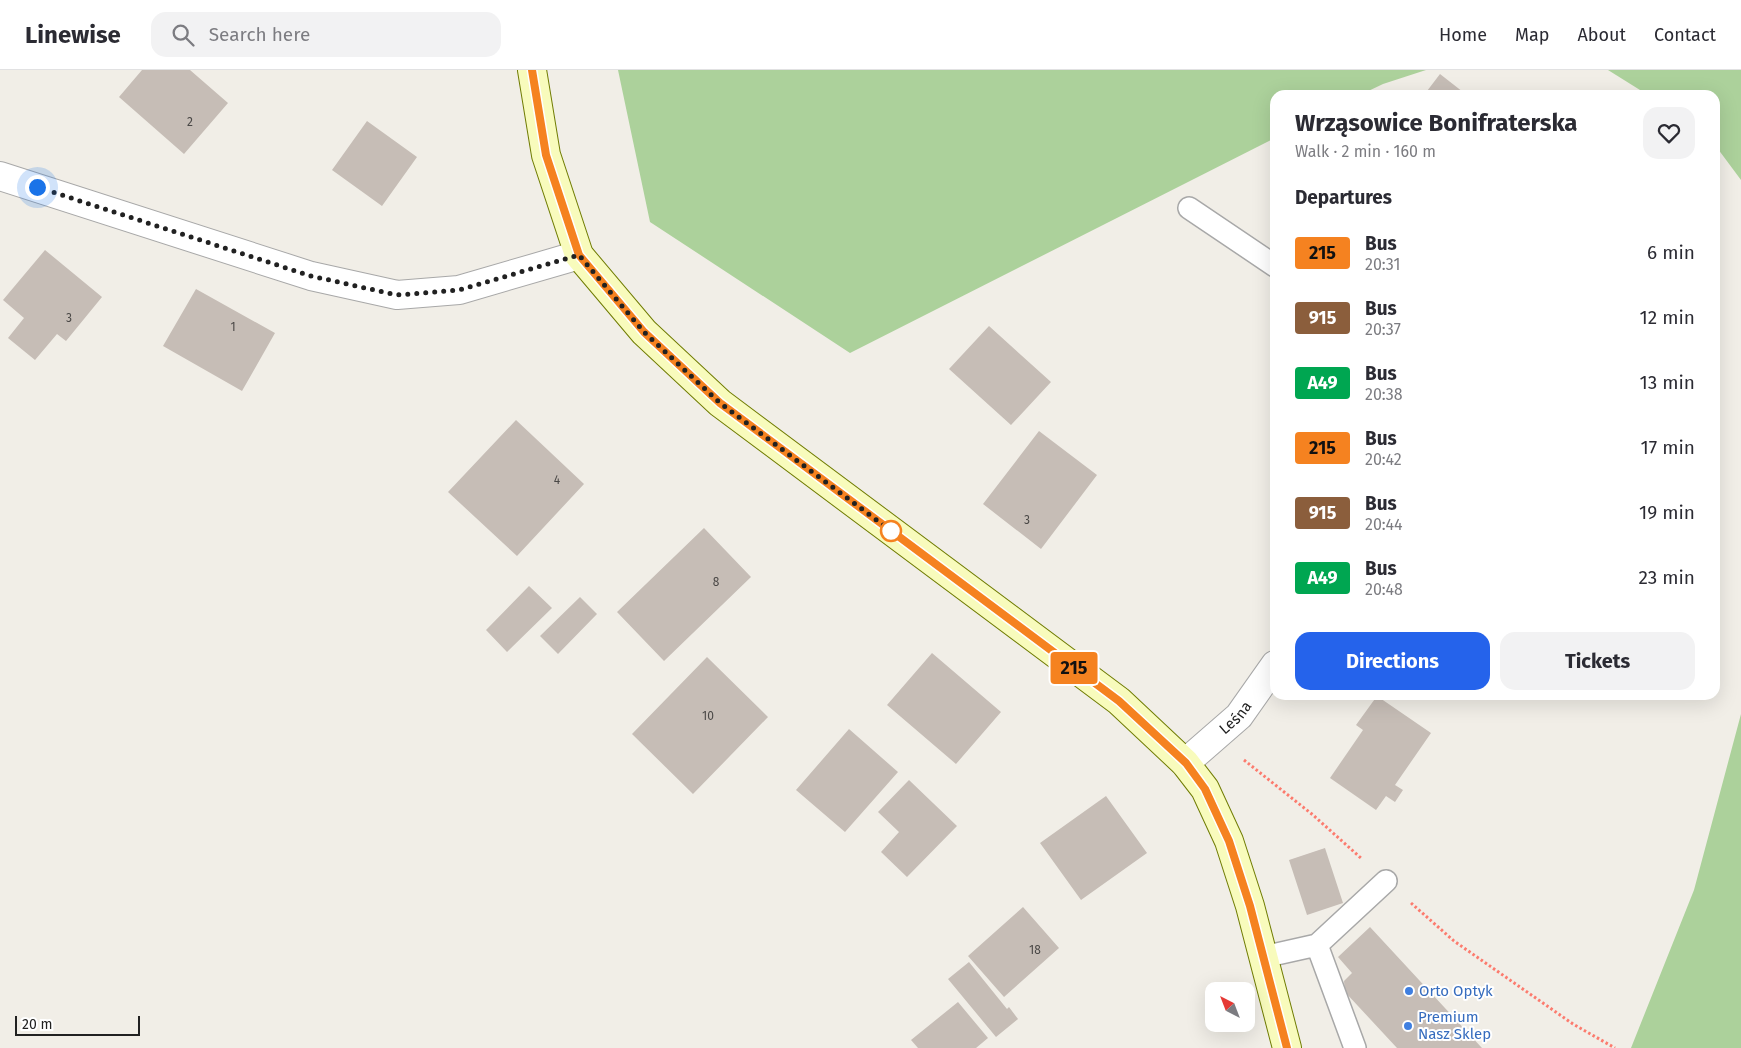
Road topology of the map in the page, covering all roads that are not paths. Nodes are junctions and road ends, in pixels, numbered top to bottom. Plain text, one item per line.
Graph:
1 (532, 70) edge
2 (0, 176) edge
3 (1189, 208) dead end
4 (579, 255) junction
5 (1270, 263) edge
6 (1270, 672) edge
7 (1186, 763) junction
8 (1386, 881) dead end
9 (1317, 945) junction
10 (1263, 957) junction
11 (1287, 1048) edge
12 (1355, 1048) edge

1 - 4 street
2 - 4 street
3 - 5 lane
4 - 7 street
6 - 7 street, Leśna
7 - 10 street
8 - 9 lane
9 - 10 lane
9 - 12 lane
10 - 11 street

